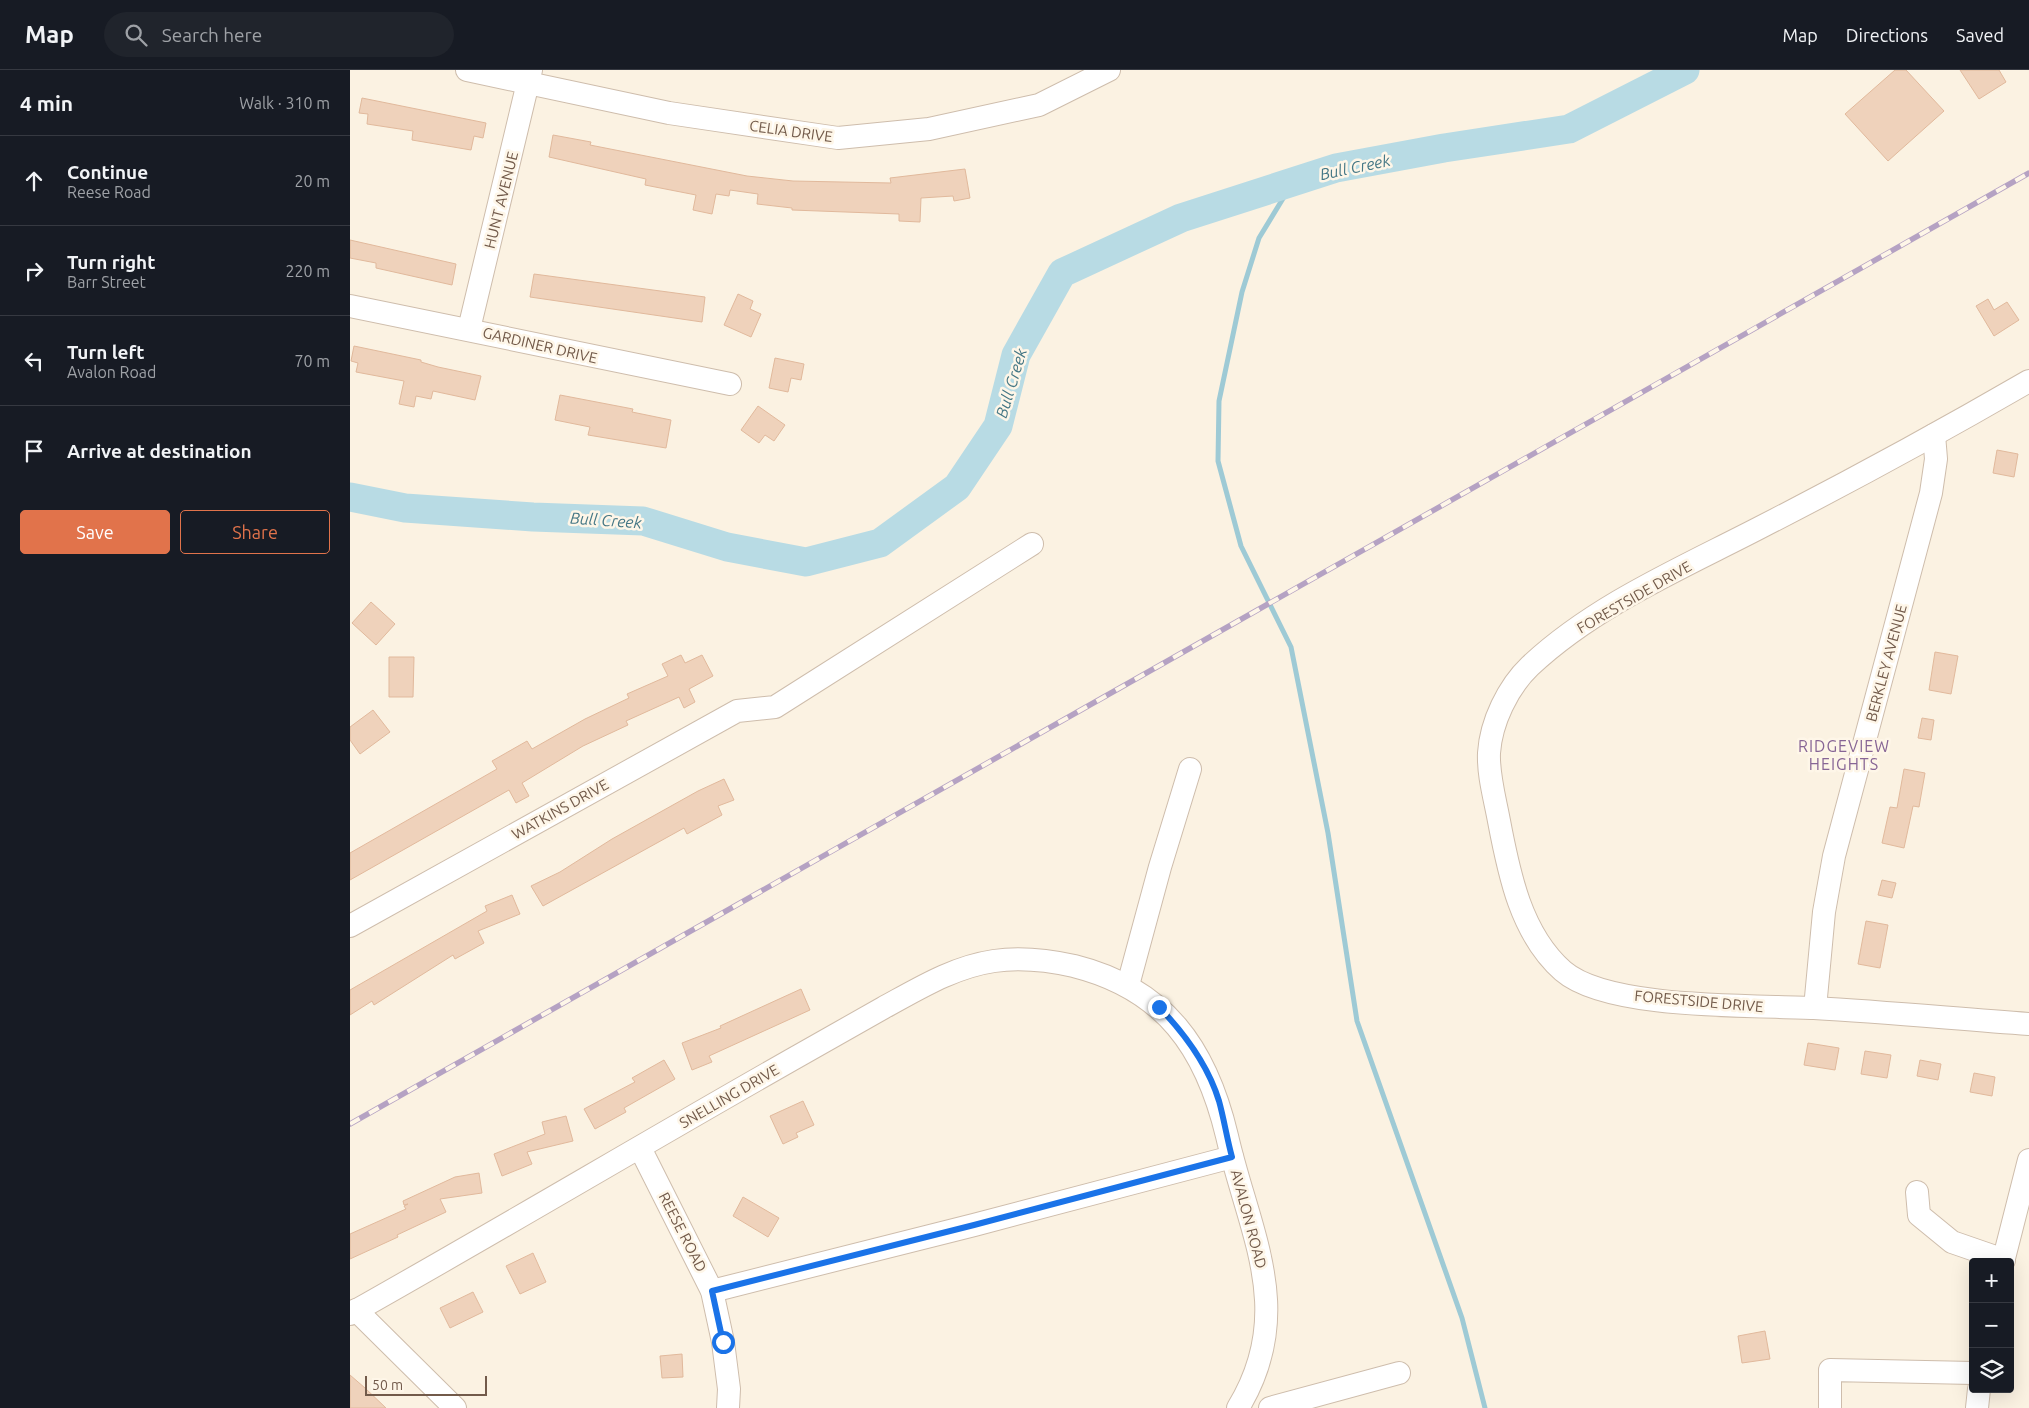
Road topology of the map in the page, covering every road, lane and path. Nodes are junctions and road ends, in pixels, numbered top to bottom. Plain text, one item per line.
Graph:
1 (467, 70) edge
2 (1109, 70) edge
3 (530, 76) edge
4 (350, 306) edge
5 (469, 329) junction
6 (2029, 381) edge
7 (730, 384) dead end
8 (1934, 435) junction
9 (1032, 544) dead end
10 (1190, 769) dead end
11 (350, 926) edge
12 (1128, 985) junction
13 (1815, 1008) junction
14 (2029, 1024) edge
15 (640, 1148) junction
16 (1232, 1157) junction
17 (2029, 1160) edge
18 (1917, 1192) dead end
19 (1995, 1258) edge
20 (2004, 1258) edge
21 (712, 1291) junction
22 (353, 1312) edge
23 (1399, 1373) dead end
24 (1969, 1373) edge
25 (1979, 1393) edge
26 (455, 1408) edge
27 (728, 1408) edge
28 (1238, 1408) edge
29 (1270, 1408) edge
30 (1830, 1408) edge
31 (1977, 1408) edge

1 - 3 street, CELIA DRIVE
2 - 3 street, CELIA DRIVE
3 - 5 street, HUNT AVENUE
4 - 5 street, GARDINER DRIVE
5 - 7 street, GARDINER DRIVE
6 - 8 street, FORESTSIDE DRIVE
8 - 13 street, BERKLEY AVENUE
8 - 13 street, FORESTSIDE DRIVE
9 - 11 street, WATKINS DRIVE
10 - 12 street
12 - 15 street, SNELLING DRIVE
12 - 16 street, AVALON ROAD
13 - 14 street, FORESTSIDE DRIVE
15 - 21 street, REESE ROAD
15 - 22 street, SNELLING DRIVE
16 - 21 street
16 - 28 street, AVALON ROAD
17 - 20 street
18 - 19 street
21 - 27 street, REESE ROAD
22 - 26 street
23 - 29 street
24 - 30 street
25 - 31 street

